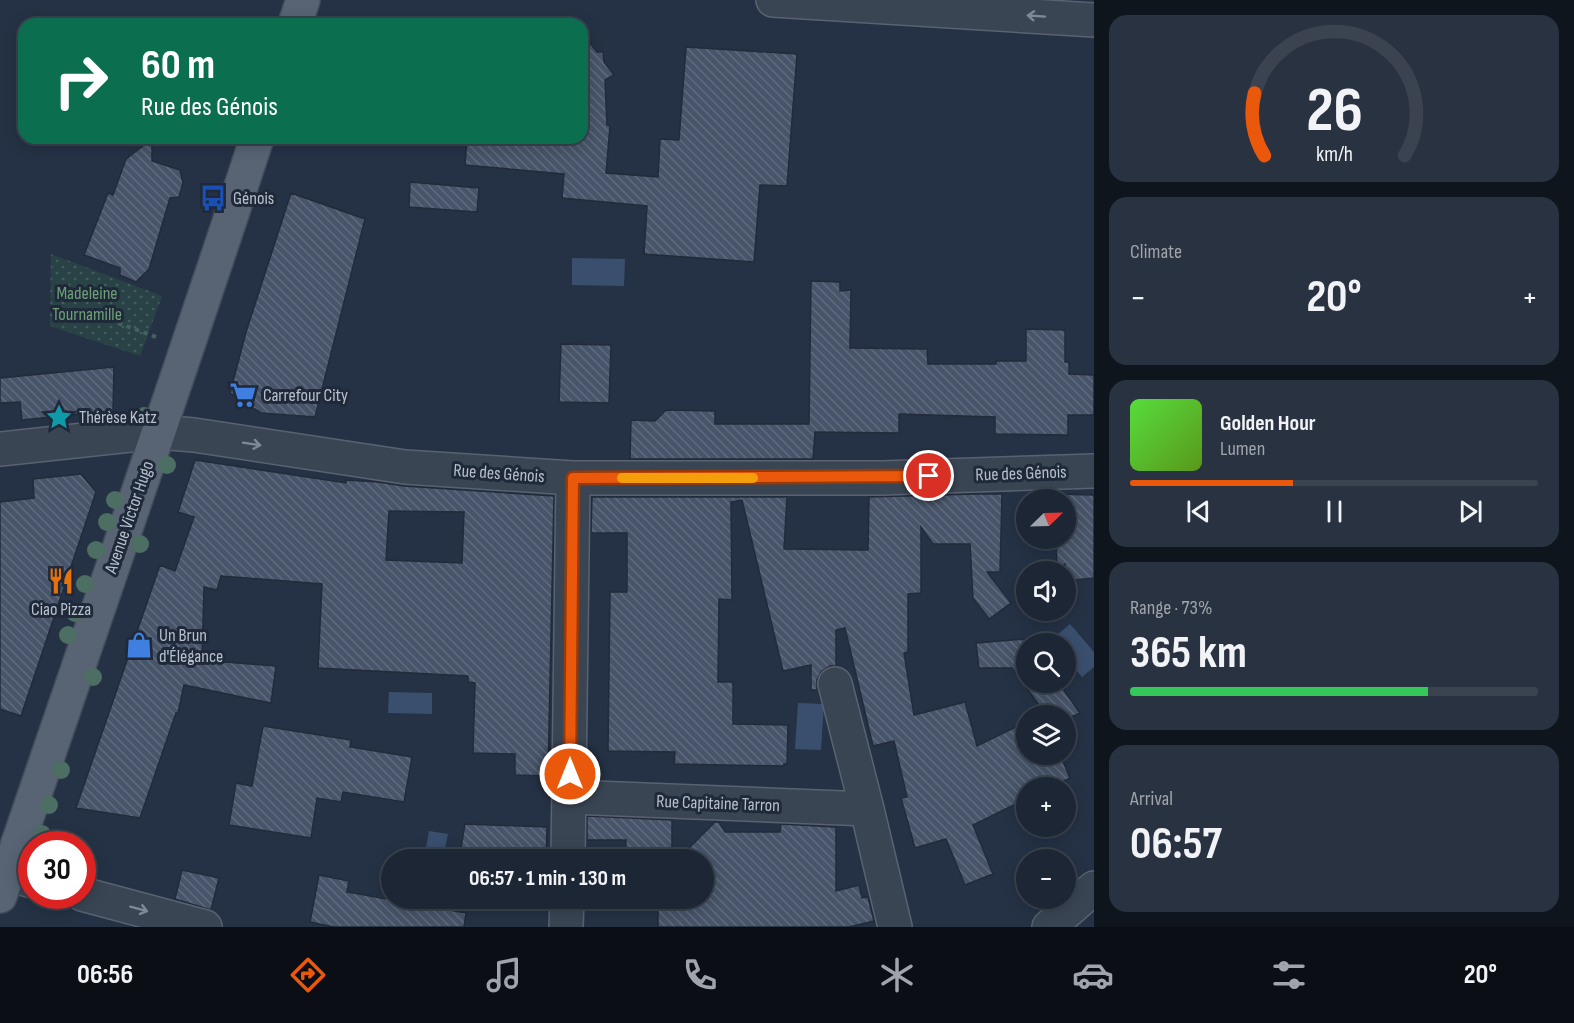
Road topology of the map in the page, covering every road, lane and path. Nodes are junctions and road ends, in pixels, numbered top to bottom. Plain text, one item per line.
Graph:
1 (303, 0) edge
2 (773, 0) edge
3 (297, 18) edge
4 (1094, 20) edge
5 (255, 144) edge
6 (118, 323) dead end
7 (188, 349) junction
8 (159, 432) junction
9 (0, 449) edge
10 (1094, 471) edge
11 (573, 478) junction
12 (835, 684) dead end
13 (570, 797) junction
14 (867, 809) junction
15 (568, 849) edge
16 (13, 884) edge
17 (1094, 888) edge
18 (96, 898) edge
19 (567, 909) edge
20 (205, 927) edge
21 (566, 927) edge
22 (895, 927) edge
23 (1049, 927) edge

1 - 3 main road
4 -> 2 street
5 - 7 main road, Avenue Victor Hugo
6 - 7 path
7 - 8 main road, Avenue Victor Hugo
8 - 9 street, Rue des Génois
8 -> 11 street, Rue des Génois
8 - 16 main road, Avenue Victor Hugo
10 - 11 street, Rue des Génois
11 - 13 street
12 - 14 street
13 - 14 street, Rue Capitaine Tarron
13 - 15 street
14 - 22 street
17 - 23 street
18 -> 20 street
19 - 21 street

